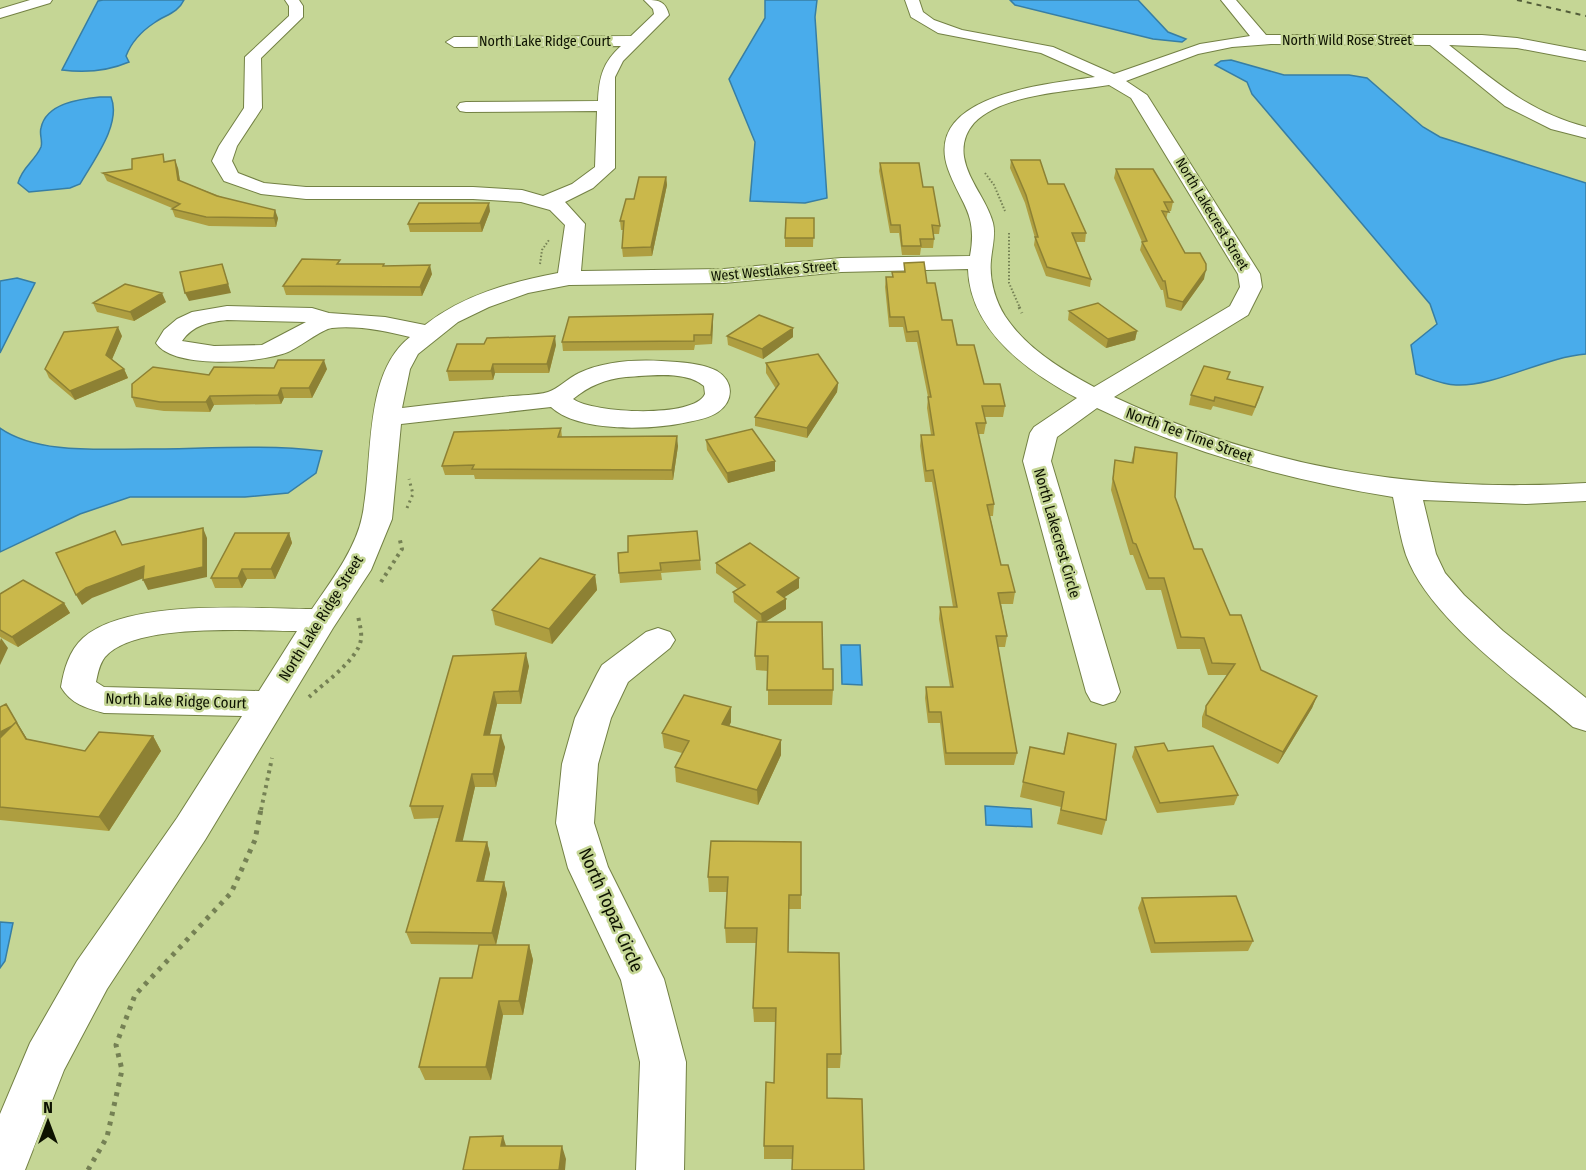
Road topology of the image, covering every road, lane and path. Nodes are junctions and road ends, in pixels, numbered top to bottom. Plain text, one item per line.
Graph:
1 (45, 0) edge
2 (292, 0) edge
3 (651, 0) edge
4 (912, 0) edge
5 (1227, 0) edge
6 (0, 14) edge
7 (1263, 40) junction
8 (1434, 40) junction
9 (636, 41) junction
10 (454, 42) dead end
11 (1586, 56) edge
12 (1112, 80) junction
13 (607, 106) junction
14 (465, 107) dead end
15 (1586, 133) edge
16 (548, 201) junction
17 (549, 241) dead end
18 (979, 268) junction
19 (1010, 274) dead end
20 (555, 281) junction
21 (325, 320) junction
22 (426, 333) junction
23 (557, 399) junction
24 (1096, 399) junction
25 (388, 417) junction
26 (405, 471) dead end
27 (1406, 489) junction
28 (1586, 492) edge
29 (406, 509) dead end
30 (398, 532) dead end
31 (375, 589) dead end
32 (360, 610) dead end
33 (321, 620) junction
34 (658, 640) dead end
35 (1103, 692) dead end
36 (302, 703) dead end
37 (268, 704) junction
38 (1586, 718) edge
39 (274, 748) dead end
40 (1, 1170) edge
41 (88, 1170) edge
42 (660, 1170) edge

1 - 6 street
2 - 16 street
3 - 9 street
4 - 12 street
5 - 7 street
7 - 8 street, North Wild Rose Street
7 - 12 street, North Wild Rose Street
8 - 11 street, North Wild Rose Street
8 - 15 street
9 - 10 street, North Lake Ridge Court
9 - 13 street
12 - 18 street, North Tee Time Street
12 - 24 street, North Lakecrest Street
13 - 14 street
13 - 16 street
16 - 20 street
17 - 20 path
18 - 19 path
18 - 20 street, West Westlakes Street
18 - 24 street, North Tee Time Street
20 - 22 street, North Lake Ridge Street
21 - 21 street
21 - 22 street
22 - 25 street, North Lake Ridge Street
23 - 23 street
23 - 25 street
24 - 27 street, North Tee Time Street
24 - 35 street, North Lakecrest Circle
25 - 33 street, North Lake Ridge Street
26 - 29 path
27 - 28 street, North Tee Time Street
27 - 38 street
30 - 31 path
32 - 36 path
33 - 37 street, North Lake Ridge Street
33 - 37 street, North Lake Ridge Court
34 - 42 street, North Topaz Circle
37 - 40 street, North Lake Ridge Street
39 - 41 path

